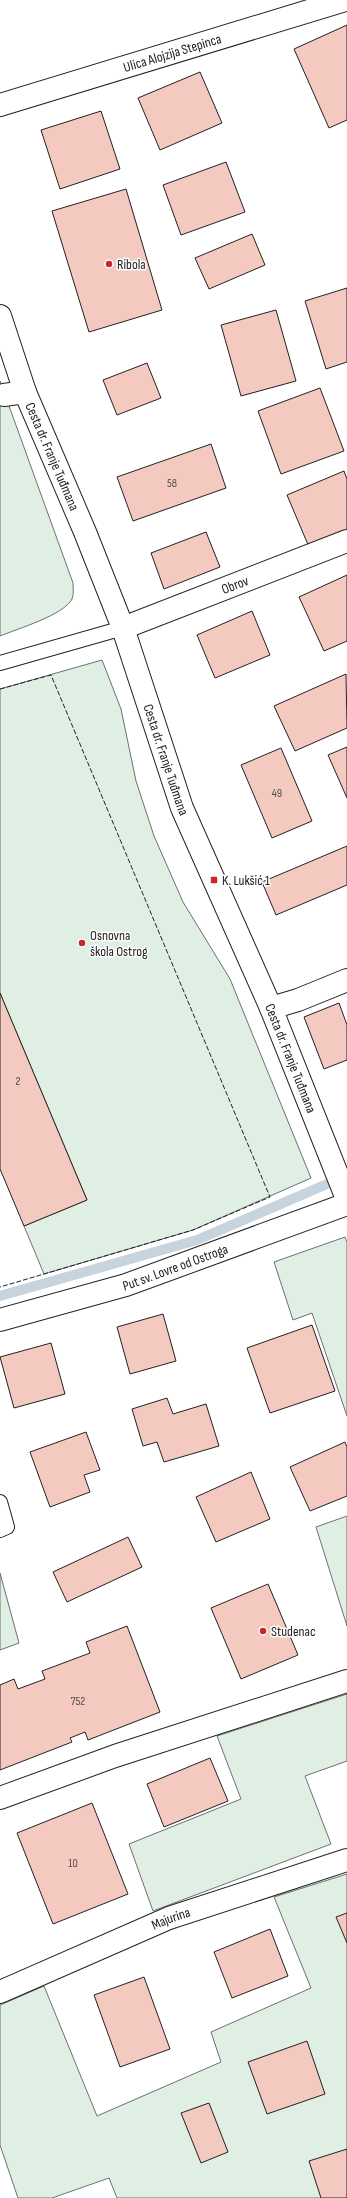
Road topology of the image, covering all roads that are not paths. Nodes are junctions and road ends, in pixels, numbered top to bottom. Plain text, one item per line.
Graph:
1 (345, 0) edge
2 (0, 105) edge
3 (0, 316) edge
4 (347, 542) edge
5 (123, 628) junction
6 (0, 663) edge
7 (347, 980) edge
8 (270, 1008) junction
9 (347, 1199) edge
10 (347, 1204) edge
11 (0, 1320) edge
12 (0, 1502) edge
13 (0, 1530) edge
14 (347, 1681) edge
15 (0, 1798) edge
16 (347, 1860) edge
17 (0, 1992) edge

1 - 2 street, Ulica Alojzija Stepinca
3 - 5 street, Cesta dr. Franje Tuđmana
4 - 5 street, Obrov
5 - 6 lane
5 - 8 street, Cesta dr. Franje Tuđmana
7 - 8 street
8 - 9 street, Cesta dr. Franje Tuđmana
10 - 11 street, Put sv. Lovre od Ostroga
12 - 13 lane
14 - 15 street
16 - 17 street, Majurina

